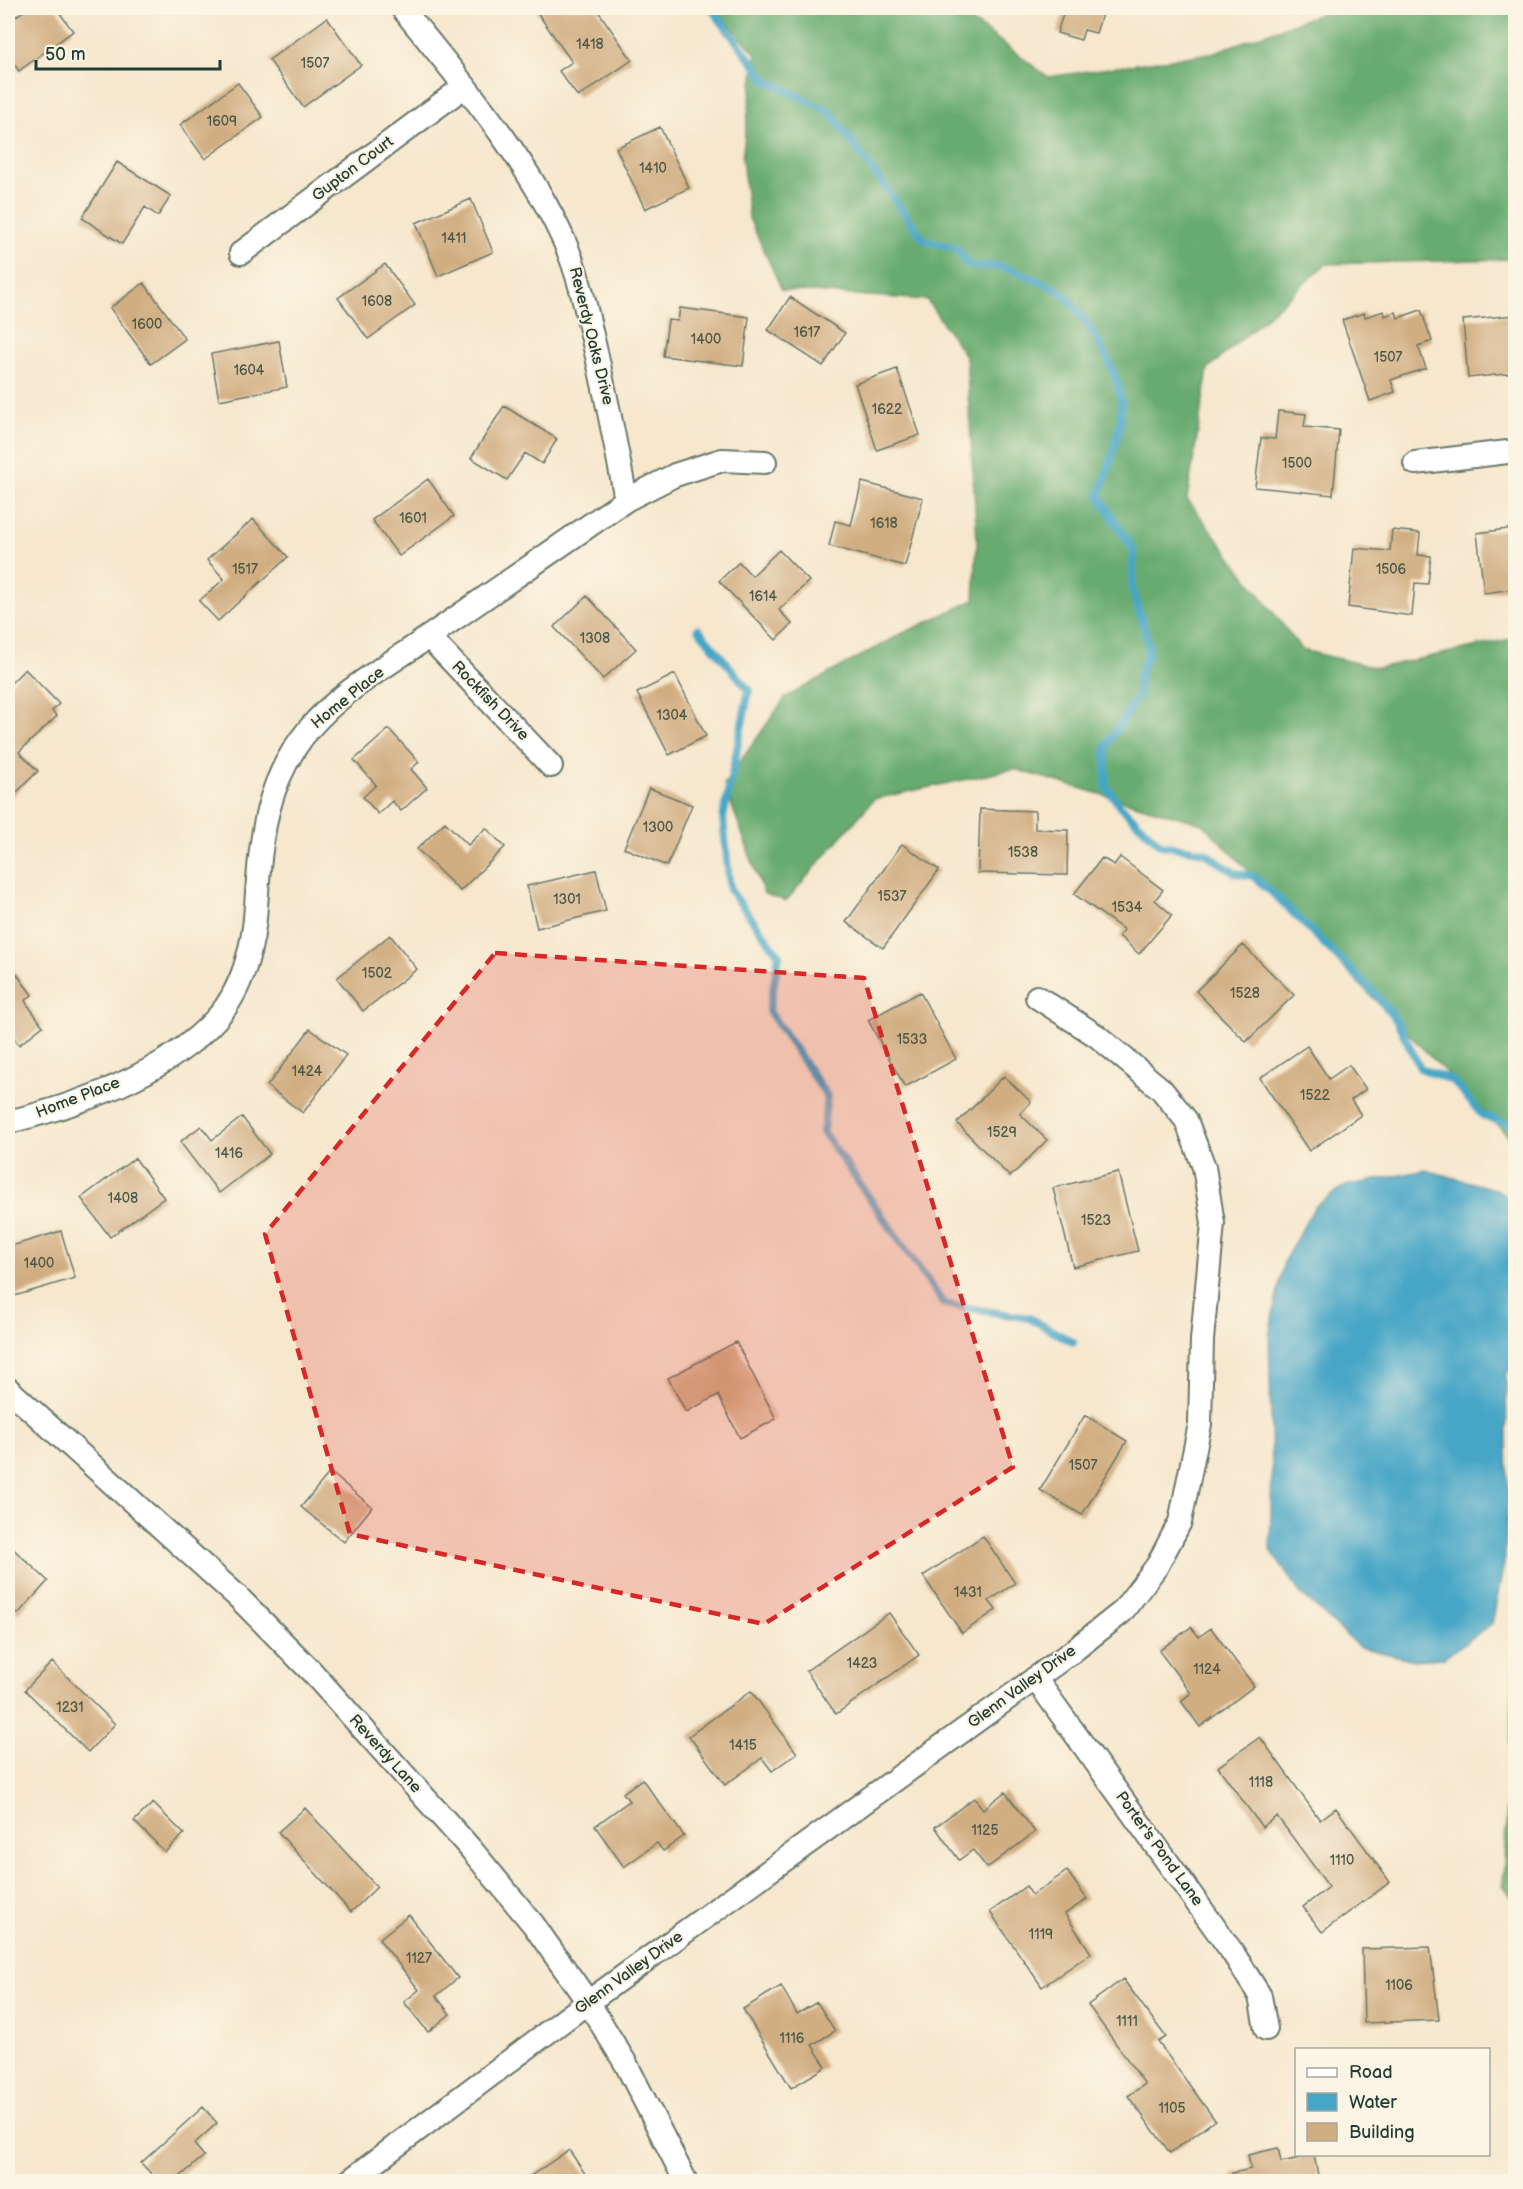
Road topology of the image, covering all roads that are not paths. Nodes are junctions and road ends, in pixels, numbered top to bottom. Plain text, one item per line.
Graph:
1 (402, 8) edge
2 (465, 86) junction
3 (241, 253) dead end
4 (1515, 451) edge
5 (765, 462) dead end
6 (1415, 463) dead end
7 (626, 500) junction
8 (429, 637) junction
9 (551, 766) dead end
10 (1037, 997) dead end
11 (8, 1122) edge
12 (8, 1389) edge
13 (1035, 1677) junction
14 (588, 2002) junction
15 (1266, 2029) dead end
16 (348, 2181) edge
17 (686, 2181) edge

1 - 2 street, Reverdy Oaks Drive
2 - 3 street, Gupton Court
2 - 7 street, Reverdy Oaks Drive
4 - 6 street
5 - 7 street, Home Place
7 - 8 street, Home Place
8 - 9 street, Rockfish Drive
8 - 11 street, Home Place
10 - 13 street, Glenn Valley Drive
12 - 14 street, Reverdy Lane
13 - 14 street, Glenn Valley Drive
13 - 15 street, Porter's Pond Lane
14 - 16 street, Glenn Valley Drive
14 - 17 street, Reverdy Lane

